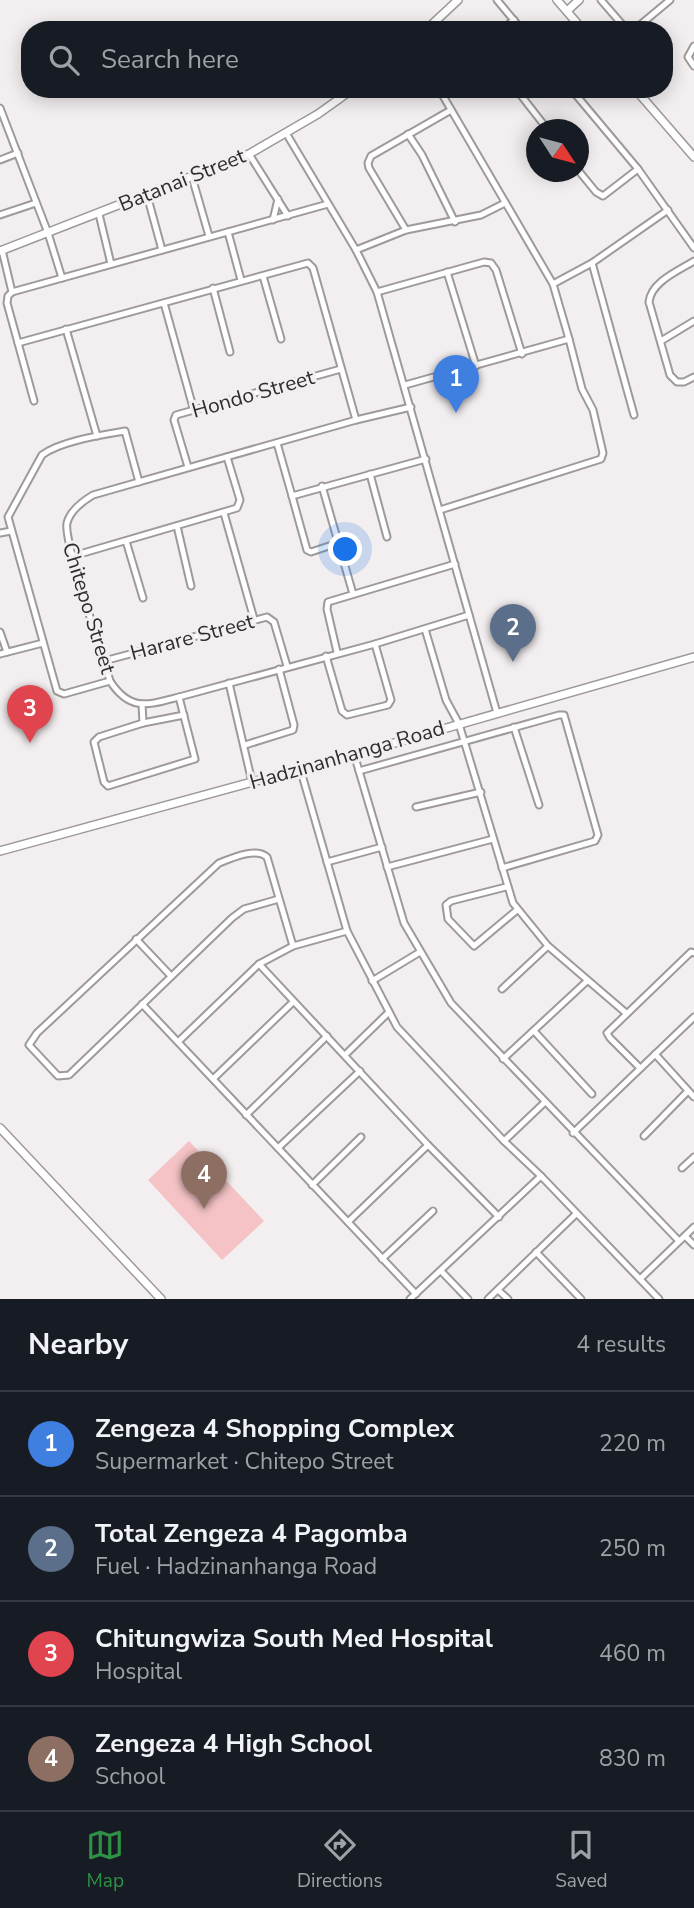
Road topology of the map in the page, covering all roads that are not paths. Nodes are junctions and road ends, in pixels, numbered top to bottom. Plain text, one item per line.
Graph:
1 (458, 0) edge
2 (498, 0) edge
3 (557, 0) edge
4 (579, 0) edge
5 (602, 0) edge
6 (670, 0) edge
7 (567, 11) junction
8 (514, 20) edge
9 (436, 21) edge
10 (575, 21) edge
11 (620, 21) edge
12 (645, 21) edge
13 (694, 46) edge
14 (694, 66) edge
15 (339, 98) edge
16 (444, 98) edge
17 (523, 98) edge
18 (579, 98) edge
19 (643, 98) edge
20 (0, 108) edge
21 (451, 110) junction
22 (539, 119) edge
23 (286, 133) junction
24 (408, 134) junction
25 (18, 153) junction
26 (249, 154) junction
27 (694, 157) edge
28 (0, 160) edge
29 (638, 169) junction
30 (192, 177) junction
31 (588, 182) edge
32 (147, 195) junction
33 (278, 200) junction
34 (36, 203) junction
35 (505, 203) junction
36 (328, 204) junction
37 (668, 209) junction
38 (99, 214) junction
39 (0, 215) edge
40 (288, 216) junction
41 (273, 220) junction
42 (455, 222) junction
43 (406, 230) junction
44 (228, 232) junction
45 (48, 233) junction
46 (209, 236) junction
47 (694, 248) edge
48 (162, 250) junction
49 (356, 250) junction
50 (1, 251) edge
51 (694, 261) edge
52 (592, 263) junction
53 (111, 264) junction
54 (447, 272) junction
55 (263, 276) junction
56 (62, 278) junction
57 (241, 281) junction
58 (553, 284) junction
59 (213, 288) junction
60 (12, 292) junction
61 (377, 292) junction
62 (164, 303) junction
63 (694, 321) edge
64 (66, 329) junction
65 (281, 339) dead end
66 (569, 339) junction
67 (662, 341) junction
68 (18, 343) junction
69 (230, 352) dead end
70 (522, 354) junction
71 (476, 366) junction
72 (341, 369) junction
73 (694, 377) edge
74 (405, 385) junction
75 (34, 401) dead end
76 (411, 407) junction
77 (194, 411) junction
78 (634, 415) dead end
79 (356, 420) junction
80 (97, 436) junction
81 (277, 443) junction
82 (227, 457) junction
83 (426, 458) junction
84 (188, 467) junction
85 (370, 474) junction
86 (139, 482) junction
87 (322, 486) junction
88 (292, 496) junction
89 (440, 510) junction
90 (225, 513) junction
91 (177, 526) junction
92 (11, 531) junction
93 (0, 533) edge
94 (387, 537) dead end
95 (126, 541) junction
96 (338, 543) junction
97 (73, 556) junction
98 (455, 564) junction
99 (191, 586) dead end
100 (353, 594) junction
101 (143, 598) dead end
102 (469, 615) junction
103 (254, 619) junction
104 (425, 629) junction
105 (0, 632) edge
106 (43, 643) junction
107 (375, 644) junction
108 (337, 652) junction
109 (4, 653) edge
110 (326, 656) junction
111 (694, 657) edge
112 (104, 660) junction
113 (287, 666) junction
114 (279, 669) junction
115 (110, 681) junction
116 (229, 683) junction
117 (179, 697) junction
118 (142, 704) junction
119 (497, 713) junction
120 (184, 715) junction
121 (143, 723) junction
122 (459, 724) junction
123 (514, 727) junction
124 (465, 741) junction
125 (245, 745) junction
126 (354, 754) junction
127 (300, 768) junction
128 (359, 771) junction
129 (252, 782) junction
130 (481, 792) junction
131 (539, 805) dead end
132 (416, 807) dead end
133 (493, 839) junction
134 (382, 847) junction
135 (0, 851) edge
136 (327, 862) junction
137 (387, 867) junction
138 (502, 868) junction
139 (506, 887) junction
140 (279, 899) junction
141 (517, 910) junction
142 (347, 931) junction
143 (136, 939) junction
144 (293, 946) junction
145 (548, 946) junction
146 (419, 953) junction
147 (694, 953) edge
148 (259, 964) junction
149 (171, 975) junction
150 (372, 981) junction
151 (587, 981) junction
152 (502, 989) dead end
153 (293, 1002) junction
154 (142, 1004) junction
155 (389, 1012) junction
156 (626, 1013) junction
157 (694, 1017) edge
158 (689, 1022) junction
159 (694, 1027) edge
160 (534, 1031) junction
161 (327, 1037) junction
162 (178, 1041) junction
163 (655, 1054) junction
164 (345, 1055) junction
165 (503, 1059) junction
166 (640, 1068) junction
167 (360, 1071) junction
168 (213, 1079) junction
169 (688, 1091) junction
170 (592, 1094) dead end
171 (694, 1097) edge
172 (544, 1103) junction
173 (246, 1115) junction
174 (0, 1128) edge
175 (573, 1133) junction
176 (644, 1136) dead end
177 (361, 1137) dead end
178 (504, 1141) junction
179 (428, 1145) junction
180 (278, 1148) junction
181 (694, 1157) edge
182 (682, 1168) dead end
183 (541, 1175) junction
184 (312, 1185) junction
185 (433, 1210) dead end
186 (576, 1214) junction
187 (499, 1217) junction
188 (348, 1222) junction
189 (694, 1227) edge
190 (685, 1236) junction
191 (679, 1241) junction
192 (694, 1245) edge
193 (536, 1252) junction
194 (382, 1259) junction
195 (442, 1271) junction
196 (640, 1279) junction
197 (498, 1290) junction
198 (416, 1294) junction
199 (161, 1299) edge
200 (410, 1299) edge
201 (468, 1299) edge
202 (488, 1299) edge
203 (508, 1299) edge
204 (581, 1299) edge
205 (659, 1299) edge

1 - 9 street
2 - 8 street
3 - 7 street
4 - 7 street
5 - 11 street
6 - 12 street
7 - 10 street
13 - 14 street
15 - 23 street, Batanai Street
16 - 21 street
17 - 22 street
18 - 29 street
19 - 27 street
20 - 25 street
21 - 24 street
21 - 35 street
23 - 26 street, Batanai Street
23 - 36 street
24 - 42 street
24 - 43 street
25 - 28 street
25 - 34 street
26 - 30 street, Batanai Street
26 - 33 street
29 - 31 street
29 - 37 street
30 - 32 street, Batanai Street
30 - 46 street
32 - 38 street, Batanai Street
32 - 48 street
33 - 40 street
33 - 41 street
34 - 39 street
34 - 45 street
35 - 42 street
35 - 58 street
36 - 40 street
36 - 49 street
37 - 47 street
37 - 52 street
38 - 45 street, Batanai Street
38 - 53 street
40 - 41 street
41 - 44 street
42 - 43 street
43 - 49 street
44 - 46 street
44 - 57 street
45 - 50 street, Batanai Street
45 - 56 street
46 - 48 street
48 - 53 street
49 - 61 street
50 - 60 street
51 - 67 street
52 - 58 street
52 - 78 street
53 - 56 street
54 - 61 street
54 - 70 street
54 - 71 street
55 - 57 street
55 - 65 street
55 - 72 street
56 - 60 street
57 - 59 street
58 - 66 street
59 - 62 street
59 - 69 street
60 - 68 street
61 - 74 street
62 - 64 street
62 - 77 street
63 - 67 street
64 - 68 street
64 - 80 street
66 - 70 street
66 - 89 street
67 - 73 street
68 - 75 street
70 - 71 street
71 - 74 street
72 - 77 street, Hondo Street
72 - 79 street
74 - 76 street
76 - 79 street, Chitepo Street
76 - 83 street
77 - 84 street, Hondo Street
79 - 81 street, Chitepo Street
80 - 86 street
80 - 92 street
81 - 82 street, Chitepo Street
81 - 88 street
82 - 84 street, Chitepo Street
82 - 90 street
83 - 85 street
83 - 89 street
84 - 86 street, Chitepo Street
85 - 87 street
85 - 94 street
86 - 97 street, Chitepo Street
87 - 88 street
87 - 96 street
88 - 96 street
89 - 98 street
90 - 91 street
90 - 103 street
91 - 95 street
91 - 99 street
92 - 93 street
92 - 106 street
95 - 97 street
95 - 101 street
96 - 100 street
97 - 112 street, Chitepo Street
98 - 100 street
98 - 102 street
100 - 108 street
102 - 104 street
102 - 119 street
103 - 112 street, Harare Street
103 - 113 street, Harare Street
104 - 107 street
104 - 122 street
105 - 109 street
106 - 109 street
106 - 115 street
107 - 108 street
107 - 110 street
108 - 110 street
110 - 113 street
111 - 119 street, Hadzinanhanga Road
112 - 115 street, Chitepo Street
113 - 114 street
114 - 116 street
114 - 125 street
115 - 118 street, Chitepo Street
116 - 117 street
116 - 125 street
117 - 118 street
117 - 120 street
118 - 121 street
119 - 122 street, Hadzinanhanga Road
120 - 121 street
120 - 121 street
122 - 124 street
122 - 126 street, Hadzinanhanga Road
123 - 124 street
123 - 131 street
123 - 138 street
124 - 128 street
124 - 130 street
125 - 129 street
126 - 127 street, Hadzinanhanga Road
126 - 128 street
127 - 129 street, Hadzinanhanga Road
127 - 136 street
128 - 134 street
129 - 135 street, Hadzinanhanga Road
130 - 132 street
130 - 133 street
133 - 137 street
133 - 138 street
134 - 136 street
134 - 137 street
136 - 142 street
137 - 146 street
138 - 139 street
139 - 141 street
139 - 141 street
140 - 143 street
140 - 144 street
140 - 149 street
141 - 145 street
142 - 144 street
142 - 150 street
143 - 149 street
143 - 154 street
144 - 148 street
145 - 151 street
145 - 152 street
146 - 150 street
146 - 165 street
147 - 156 street
148 - 153 street
148 - 162 street
149 - 154 street
150 - 155 street
151 - 156 street
151 - 160 street
153 - 161 street
153 - 168 street
154 - 162 street
155 - 164 street
155 - 178 street
156 - 166 street
157 - 158 street
158 - 159 street
158 - 163 street
160 - 165 street
160 - 170 street
161 - 164 street
161 - 173 street
162 - 168 street
163 - 166 street
163 - 169 street
164 - 167 street
165 - 172 street
166 - 175 street
167 - 179 street
167 - 180 street
168 - 173 street
169 - 171 street
169 - 176 street
172 - 175 street
172 - 178 street
173 - 180 street
174 - 199 street
175 - 191 street
177 - 184 street
178 - 183 street
179 - 187 street
179 - 188 street
180 - 184 street
181 - 182 street
183 - 186 street
183 - 187 street
184 - 188 street
185 - 194 street
186 - 193 street
186 - 196 street
187 - 195 street
188 - 194 street
189 - 190 street
190 - 191 street
190 - 192 street
191 - 196 street
193 - 197 street
193 - 204 street
194 - 198 street
195 - 198 street
195 - 201 street
196 - 205 street
197 - 202 street
197 - 203 street
198 - 200 street

